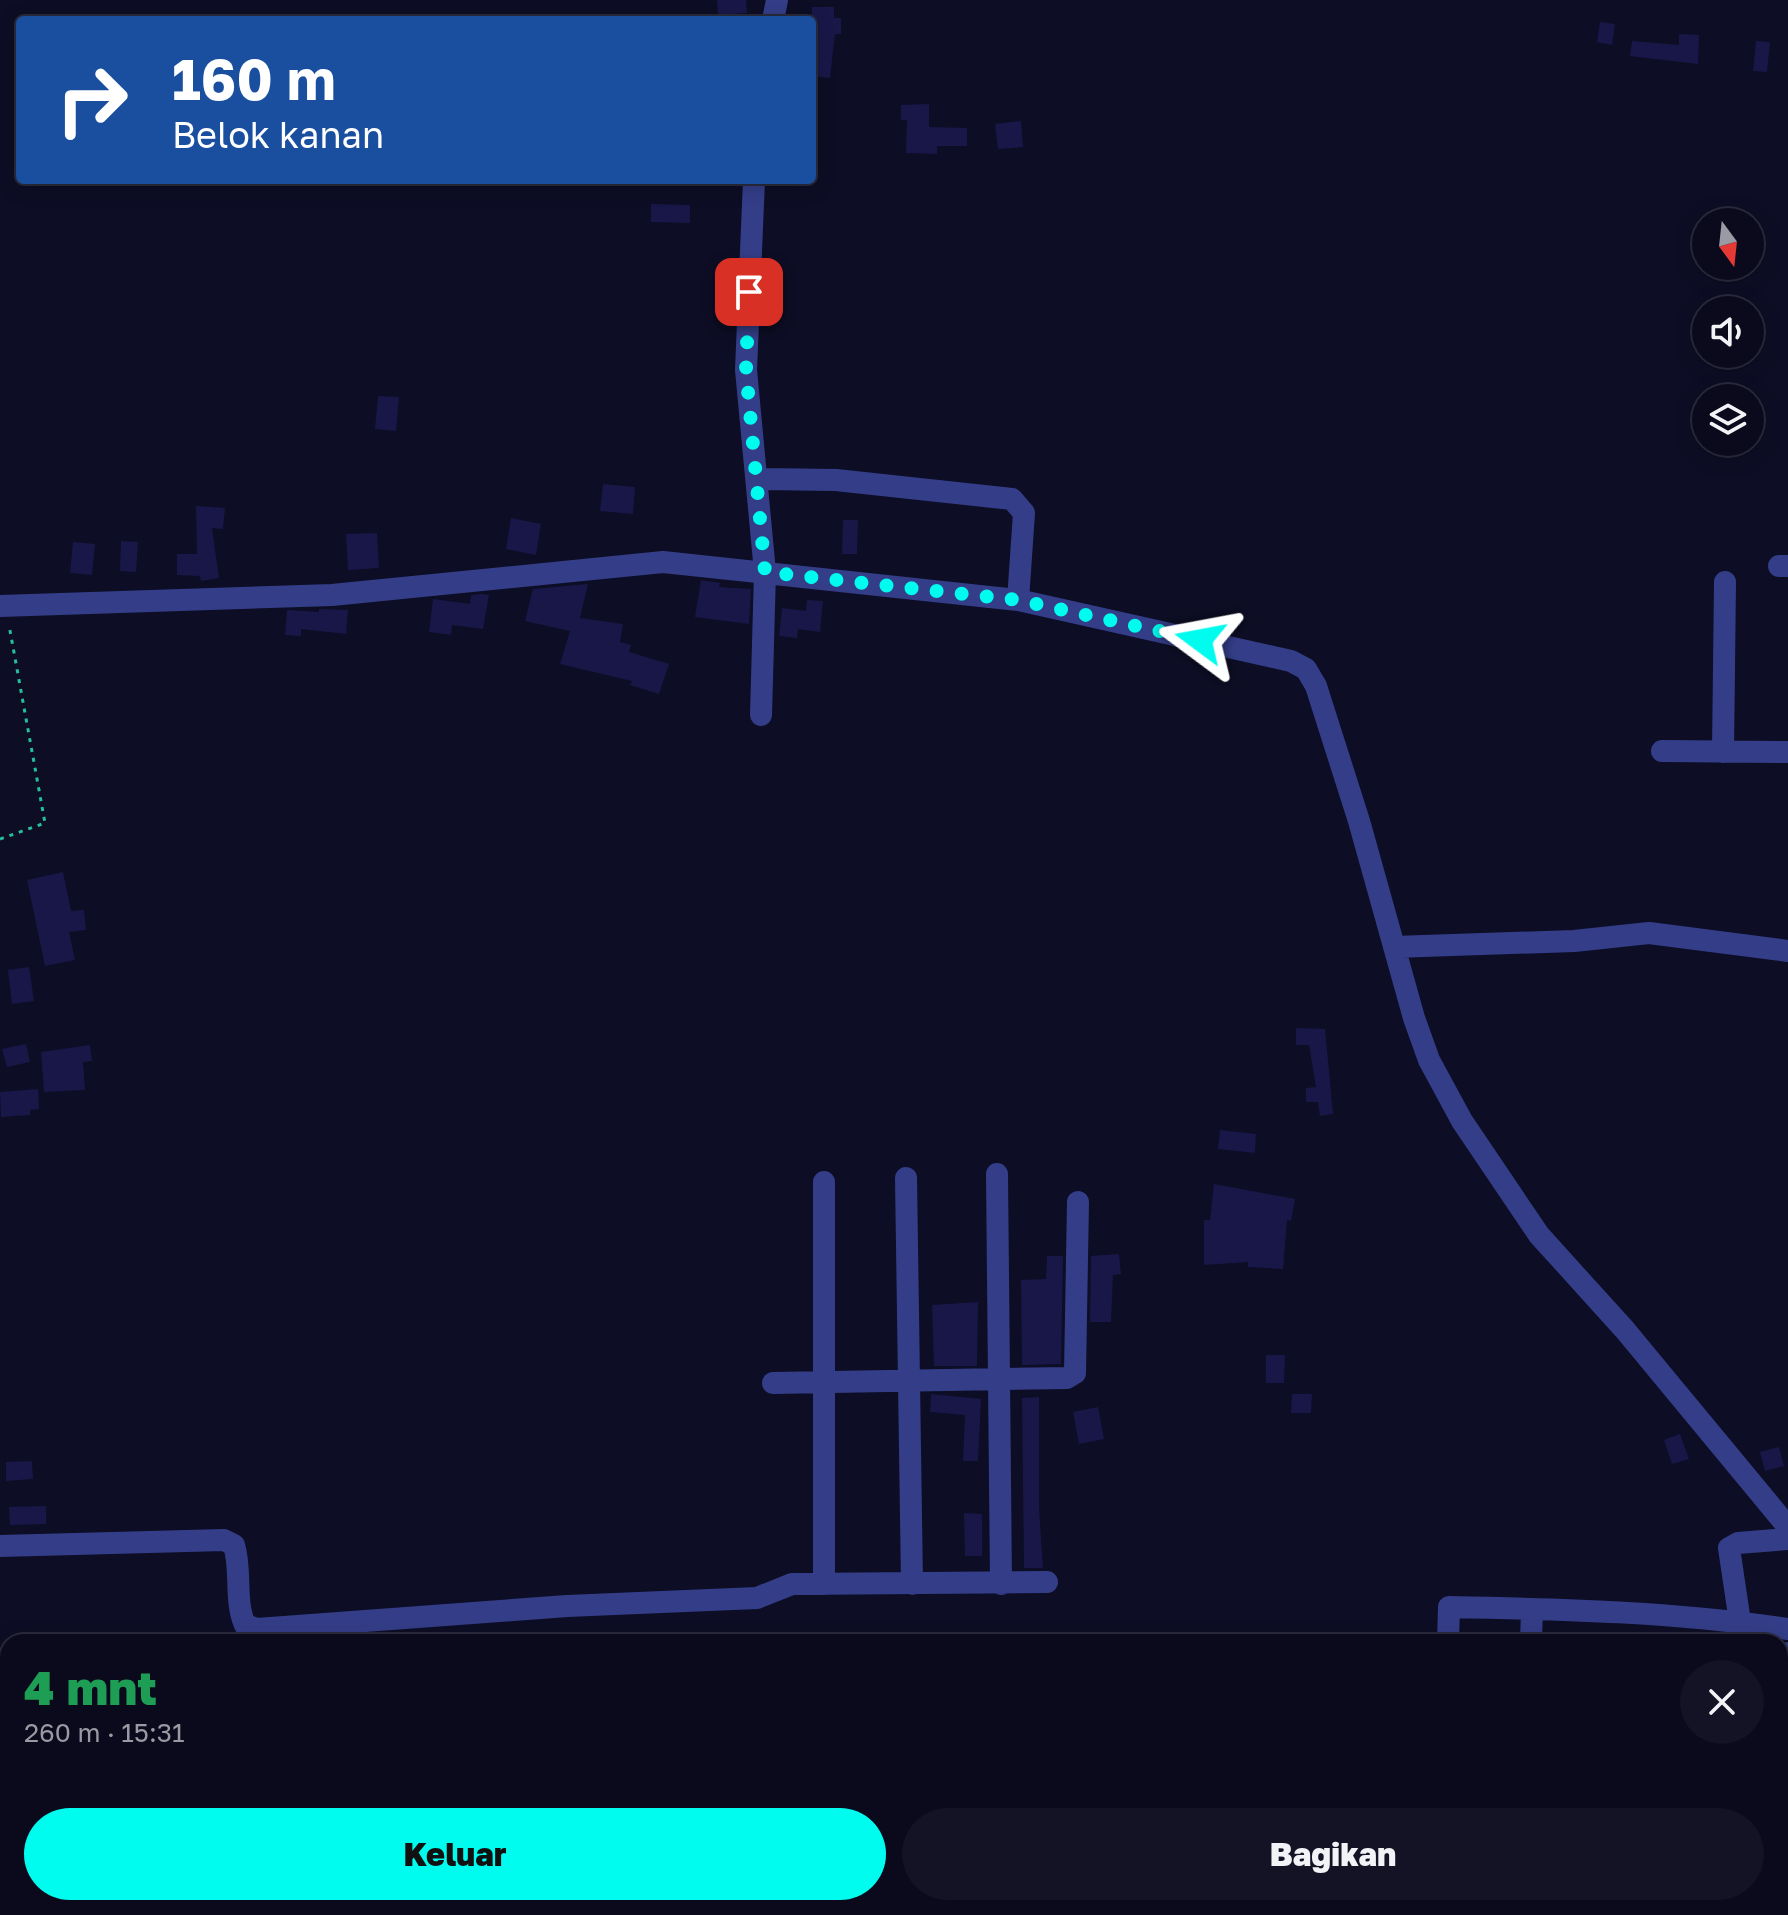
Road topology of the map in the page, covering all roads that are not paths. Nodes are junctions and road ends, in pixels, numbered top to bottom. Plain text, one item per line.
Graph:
1 (754, 184) edge
2 (758, 479) junction
3 (765, 572) junction
4 (1725, 582) dead end
5 (1018, 600) junction
6 (3, 606) edge
7 (761, 715) dead end
8 (1662, 751) dead end
9 (1723, 752) junction
10 (1788, 752) edge
11 (1394, 947) junction
12 (1788, 951) edge
13 (997, 1174) dead end
14 (906, 1178) dead end
15 (824, 1182) dead end
16 (1078, 1202) dead end
17 (997, 1378) junction
18 (909, 1380) junction
19 (823, 1382) junction
20 (773, 1383) dead end
21 (1788, 1527) edge
22 (1788, 1539) edge
23 (0, 1546) edge
24 (1047, 1582) dead end
25 (824, 1584) junction
26 (912, 1584) junction
27 (1001, 1584) junction
28 (1532, 1609) junction
29 (1740, 1622) junction
30 (1788, 1629) edge
31 (1448, 1634) edge
32 (1531, 1634) edge

1 - 2 street
2 - 3 street
2 - 5 street
3 - 5 street
3 - 6 street
3 - 7 street
4 - 9 street
5 - 11 street
8 - 9 street
9 - 10 street
11 - 12 street
11 - 21 street
13 - 17 street
14 - 18 street
15 - 19 street
16 - 17 street
17 - 18 street
17 - 27 street
18 - 19 street
18 - 26 street
19 - 20 street
19 - 25 street
22 - 29 street
23 - 25 street
24 - 27 street
25 - 26 street
26 - 27 street
28 - 29 street
28 - 31 street
28 - 32 street
29 - 30 street

